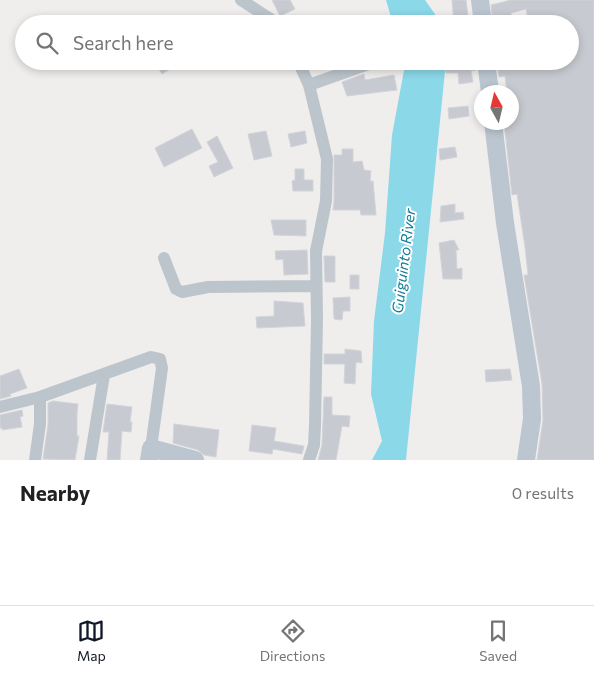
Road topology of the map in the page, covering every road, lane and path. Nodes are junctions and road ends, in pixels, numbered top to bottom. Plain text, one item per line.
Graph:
1 (241, 0) edge
2 (480, 0) edge
3 (264, 15) edge
4 (482, 15) edge
5 (303, 70) edge
6 (351, 70) edge
7 (487, 70) edge
8 (310, 84) junction
9 (489, 85) edge
10 (494, 130) edge
11 (164, 258) dead end
12 (316, 286) junction
13 (104, 374) junction
14 (40, 397) junction
15 (0, 406) edge
16 (150, 454) edge
17 (34, 460) edge
18 (90, 460) edge
19 (195, 460) edge
20 (309, 460) edge
21 (526, 460) edge

1 - 3 street
2 - 4 street
5 - 8 street
6 - 8 street
7 - 9 street
8 - 12 street
10 - 21 street
11 - 12 street
12 - 20 street
13 - 14 street
13 - 16 street
13 - 18 street
14 - 15 street
14 - 17 street
16 - 19 street

